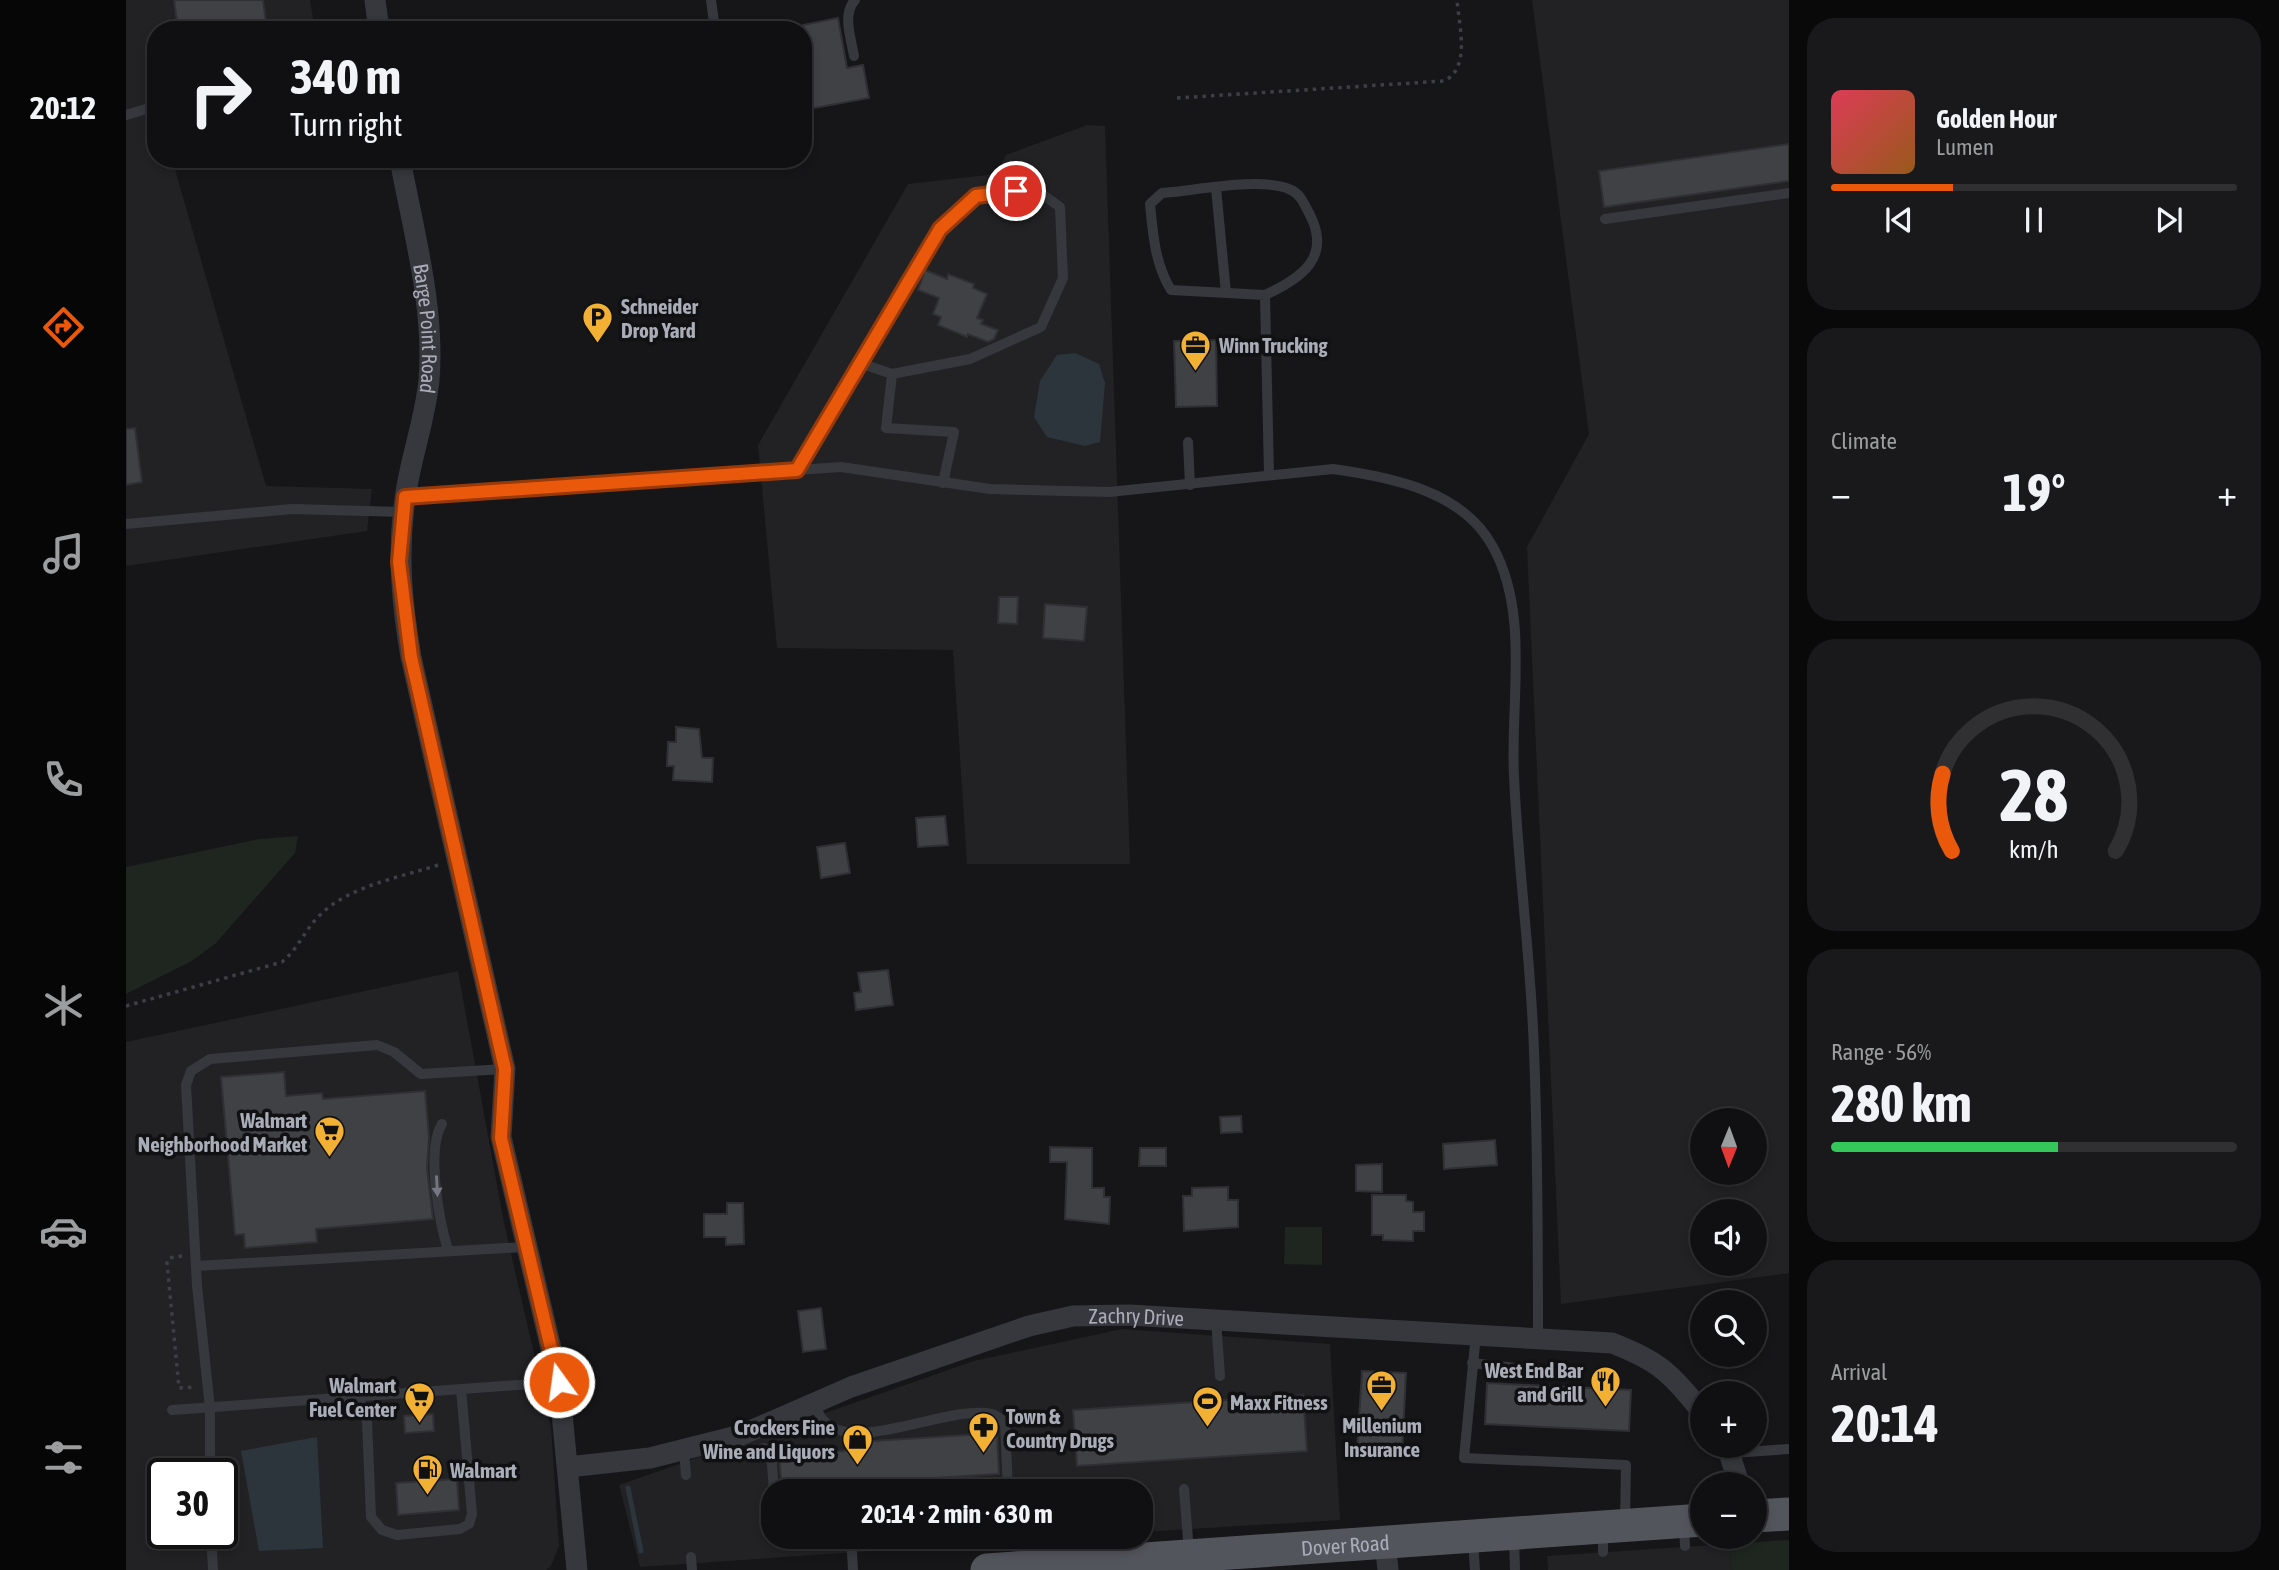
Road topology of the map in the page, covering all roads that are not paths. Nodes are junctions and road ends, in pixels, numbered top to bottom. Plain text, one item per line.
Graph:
1 (375, 0) edge
2 (710, 0) edge
3 (855, 0) edge
4 (378, 21) edge
5 (714, 21) edge
6 (854, 56) dead end
7 (147, 108) edge
8 (126, 114) edge
9 (402, 168) edge
10 (1216, 188) junction
11 (1789, 193) edge
12 (1605, 219) dead end
13 (1226, 293) junction
14 (1265, 295) junction
15 (860, 363) junction
16 (892, 374) junction
17 (1188, 442) dead end
18 (797, 470) junction
19 (1269, 475) junction
20 (943, 483) junction
21 (1190, 485) junction
22 (404, 505) junction
23 (126, 524) edge
24 (505, 1069) junction
25 (442, 1124) dead end
26 (525, 1247) junction
27 (448, 1250) junction
28 (196, 1260) junction
29 (1216, 1320) junction
30 (1476, 1333) junction
31 (1538, 1336) junction
32 (1472, 1363) junction
33 (1516, 1368) dead end
34 (1220, 1376) dead end
35 (559, 1382) junction
36 (461, 1389) junction
37 (359, 1397) junction
38 (1690, 1397) edge
39 (813, 1404) junction
40 (210, 1408) junction
41 (172, 1410) dead end
42 (1767, 1449) edge
43 (1789, 1449) edge
44 (684, 1450) junction
45 (743, 1454) dead end
46 (210, 1458) edge
47 (568, 1467) junction
48 (686, 1475) dead end
49 (774, 1479) edge
50 (1007, 1479) edge
51 (1184, 1489) dead end
52 (1789, 1514) edge
53 (1767, 1515) edge
54 (1690, 1529) edge
55 (1514, 1533) junction
56 (1610, 1534) junction
57 (1473, 1536) junction
58 (212, 1549) edge
59 (852, 1549) edge
60 (1019, 1549) edge
61 (1189, 1555) junction
62 (1386, 1556) edge
63 (691, 1557) dead end
64 (1147, 1564) edge
65 (1026, 1569) edge
66 (213, 1570) edge
67 (577, 1570) edge
68 (692, 1570) edge
69 (853, 1570) edge
70 (987, 1570) edge
71 (1475, 1570) edge
72 (1515, 1570) edge

1 - 4 street
2 - 5 lane
3 - 6 lane
7 - 8 lane
9 - 22 street, Barge Point Road
10 - 13 lane
10 - 13 lane
10 - 14 lane
11 - 12 lane
13 - 14 lane
14 - 19 lane
15 - 16 lane
15 - 16 lane
15 - 18 lane
16 - 20 lane
17 - 21 lane
18 - 20 lane
18 - 22 lane
19 - 21 lane
19 - 31 lane
20 - 21 lane
22 - 23 lane
22 - 24 street, Barge Point Road
24 - 26 street, Barge Point Road
24 - 28 lane
25 -> 27 lane
26 - 27 lane
26 - 35 street, Barge Point Road
27 - 28 lane
28 - 40 lane
29 - 30 street, Zachry Drive
29 - 34 lane
29 - 39 street, Zachry Drive
30 - 31 street, Zachry Drive
30 - 32 lane
31 - 38 street, Zachry Drive
32 - 33 lane
32 - 56 lane
35 - 36 lane
35 - 47 street, Barge Point Road
36 - 37 lane
36 - 37 lane
37 - 40 lane
39 - 44 street, Zachry Drive
39 - 50 lane
40 - 41 lane
40 - 46 lane
42 - 43 lane
44 - 47 street, Zachry Drive
44 - 48 lane
45 - 49 lane
47 - 67 street, Barge Point Road
51 - 61 lane
52 - 53 main road
54 - 56 main road, Dover Road
55 - 56 main road, Dover Road
55 - 57 main road, Dover Road
55 - 72 lane
57 - 62 main road, Dover Road
57 - 71 lane
58 - 66 lane
59 - 69 lane
60 - 65 lane
61 - 62 main road, Dover Road
61 - 64 main road, Dover Road
63 - 68 lane
64 - 65 main road, Dover Road
65 - 70 main road, Dover Road

